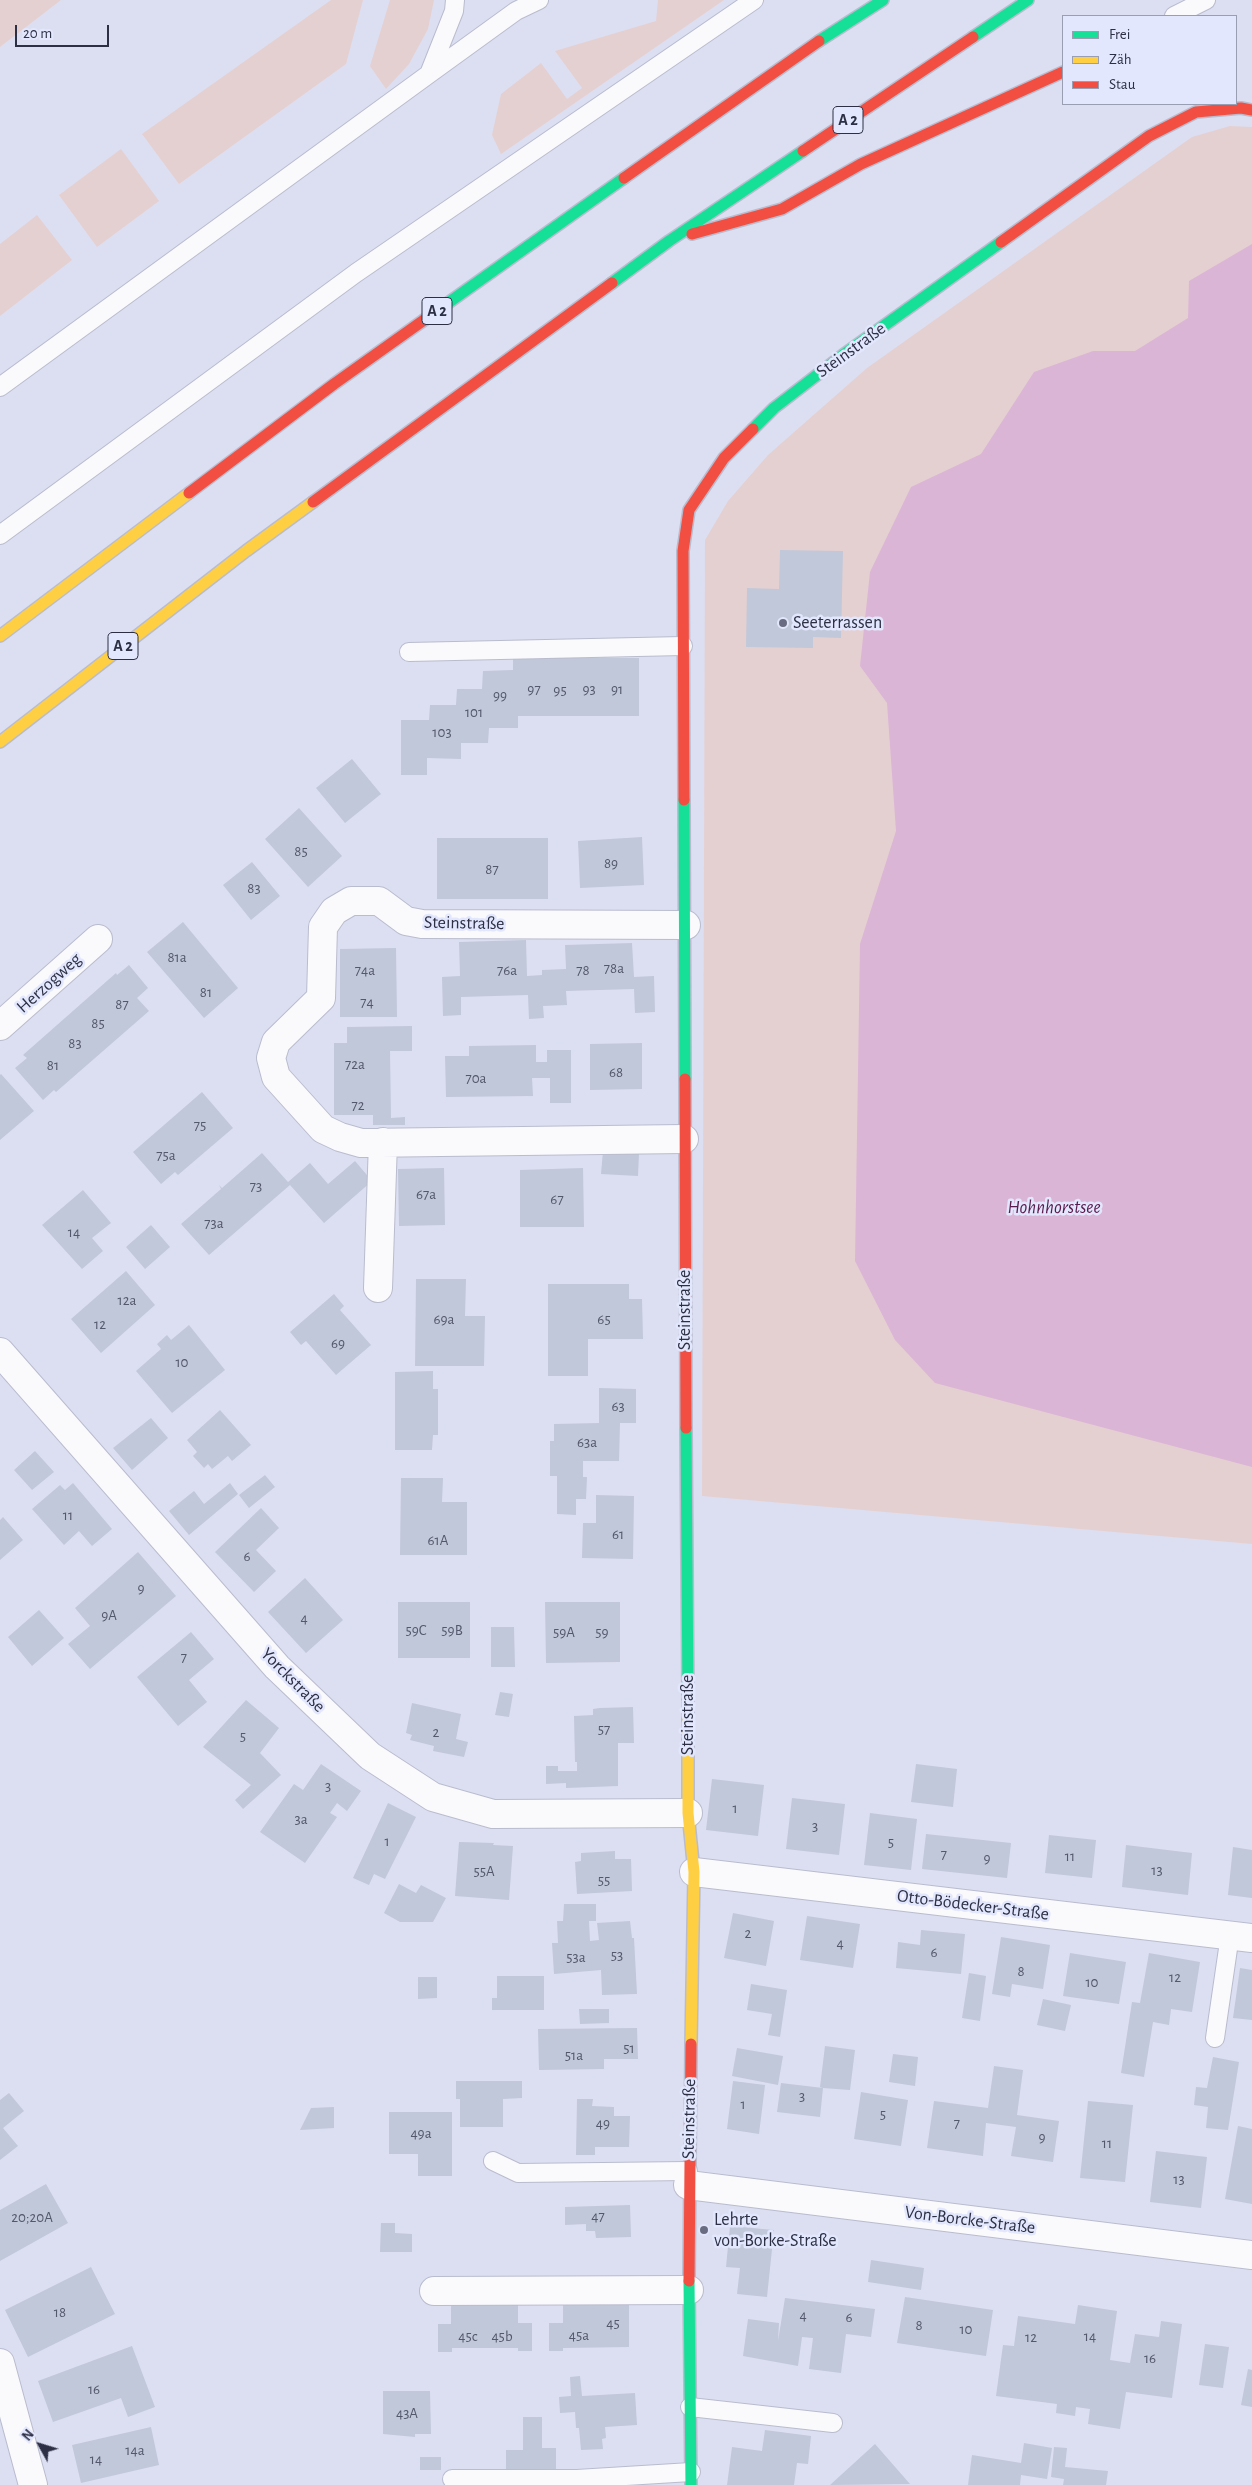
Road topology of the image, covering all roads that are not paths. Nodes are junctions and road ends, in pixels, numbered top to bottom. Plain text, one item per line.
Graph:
1 (455, 0) edge
2 (539, 0) edge
3 (754, 0) edge
4 (882, 0) edge
5 (1028, 0) edge
6 (1206, 0) edge
7 (1176, 15) edge
8 (1062, 72) edge
9 (429, 74) junction
10 (1252, 110) edge
11 (669, 241) junction
12 (0, 388) edge
13 (0, 535) edge
14 (0, 636) edge
15 (683, 646) junction
16 (409, 652) dead end
17 (0, 742) edge
18 (686, 925) junction
19 (98, 939) dead end
20 (0, 1026) edge
21 (684, 1139) junction
22 (383, 1142) junction
23 (378, 1288) dead end
24 (0, 1352) edge
25 (688, 1812) junction
26 (694, 1872) junction
27 (1241, 1937) edge
28 (1215, 2038) dead end
29 (493, 2161) dead end
30 (688, 2178) junction
31 (1252, 2255) edge
32 (689, 2290) junction
33 (434, 2291) dead end
34 (0, 2363) edge
35 (690, 2408) junction
36 (833, 2423) dead end
37 (452, 2479) dead end
38 (691, 2479) edge
39 (33, 2485) edge

1 - 9 lane
2 - 9 lane
3 - 13 lane
4 - 14 main road, A 2
5 - 11 main road, A 2
6 - 7 lane
8 - 11 main road
9 - 12 lane
10 - 15 main road, Steinstraße
11 - 17 main road, A 2
15 - 16 lane
15 - 18 main road, Steinstraße
18 - 21 main road, Steinstraße
18 - 22 street, Steinstraße
19 - 20 street, Herzogweg
21 - 22 street, Steinstraße
21 - 25 main road, Steinstraße
22 - 23 street
24 - 25 street, Yorckstraße
25 - 26 main road, Steinstraße
26 - 27 street, Otto-Bödecker-Straße
26 - 30 main road, Steinstraße
27 - 28 lane
29 - 30 lane
30 - 31 street, Von-Borcke-Straße
30 - 32 main road, Steinstraße
32 - 33 street
32 - 35 main road, Steinstraße
34 - 39 street
35 - 36 lane
35 - 38 main road, Steinstraße
37 - 38 lane

